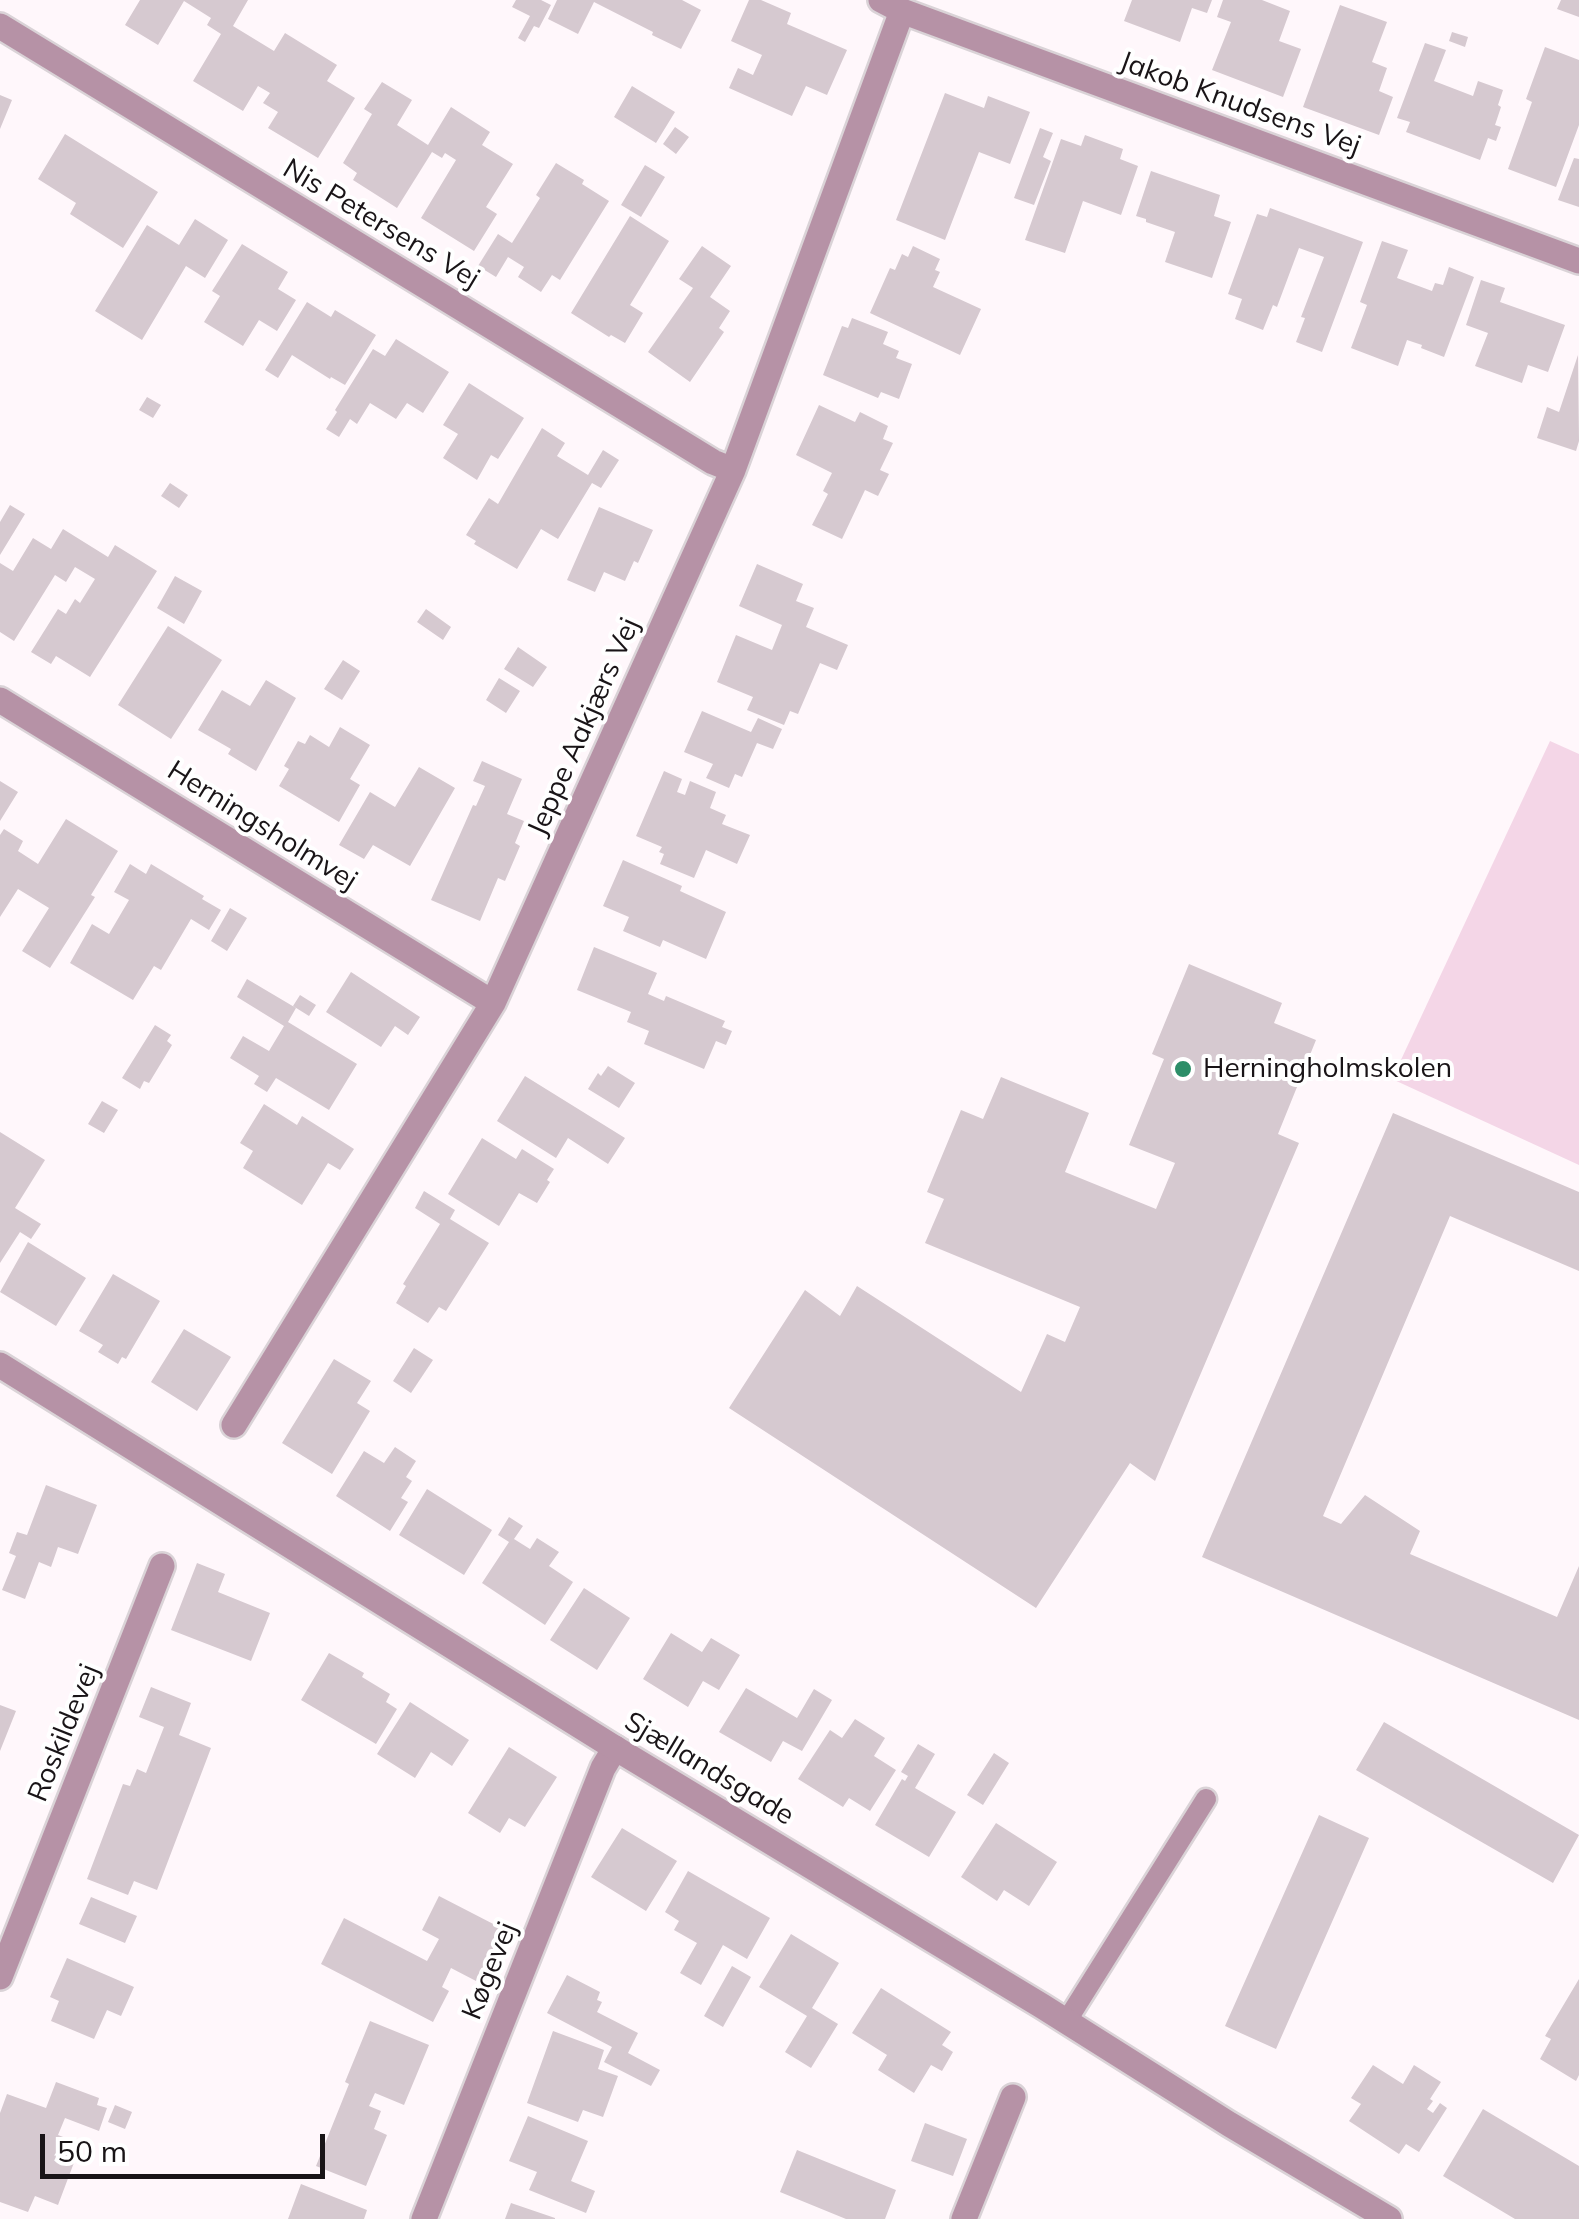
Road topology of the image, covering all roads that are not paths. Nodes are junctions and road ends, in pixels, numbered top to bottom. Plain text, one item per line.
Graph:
1 (892, 6) edge
2 (0, 26) edge
3 (1579, 261) edge
4 (733, 470) junction
5 (0, 700) edge
6 (493, 1003) junction
7 (0, 1365) edge
8 (234, 1425) dead end
9 (162, 1566) dead end
10 (615, 1748) junction
11 (1206, 1800) dead end
12 (0, 1977) edge
13 (1066, 2022) junction
14 (1013, 2097) dead end
15 (424, 2219) edge
16 (964, 2219) edge
17 (1389, 2219) edge

1 - 3 street, Jakob Knudsens Vej
1 - 4 street, Jeppe Aakjærs Vej
2 - 4 street, Nis Petersens Vej
4 - 6 street, Jeppe Aakjærs Vej
5 - 6 street, Herningsholmvej
6 - 8 street, Jeppe Aakjærs Vej
7 - 10 street, Sjællandsgade
9 - 12 street, Roskildevej
10 - 13 street, Sjællandsgade
10 - 15 street, Køgevej
11 - 13 lane
13 - 17 street, Sjællandsgade
14 - 16 street

